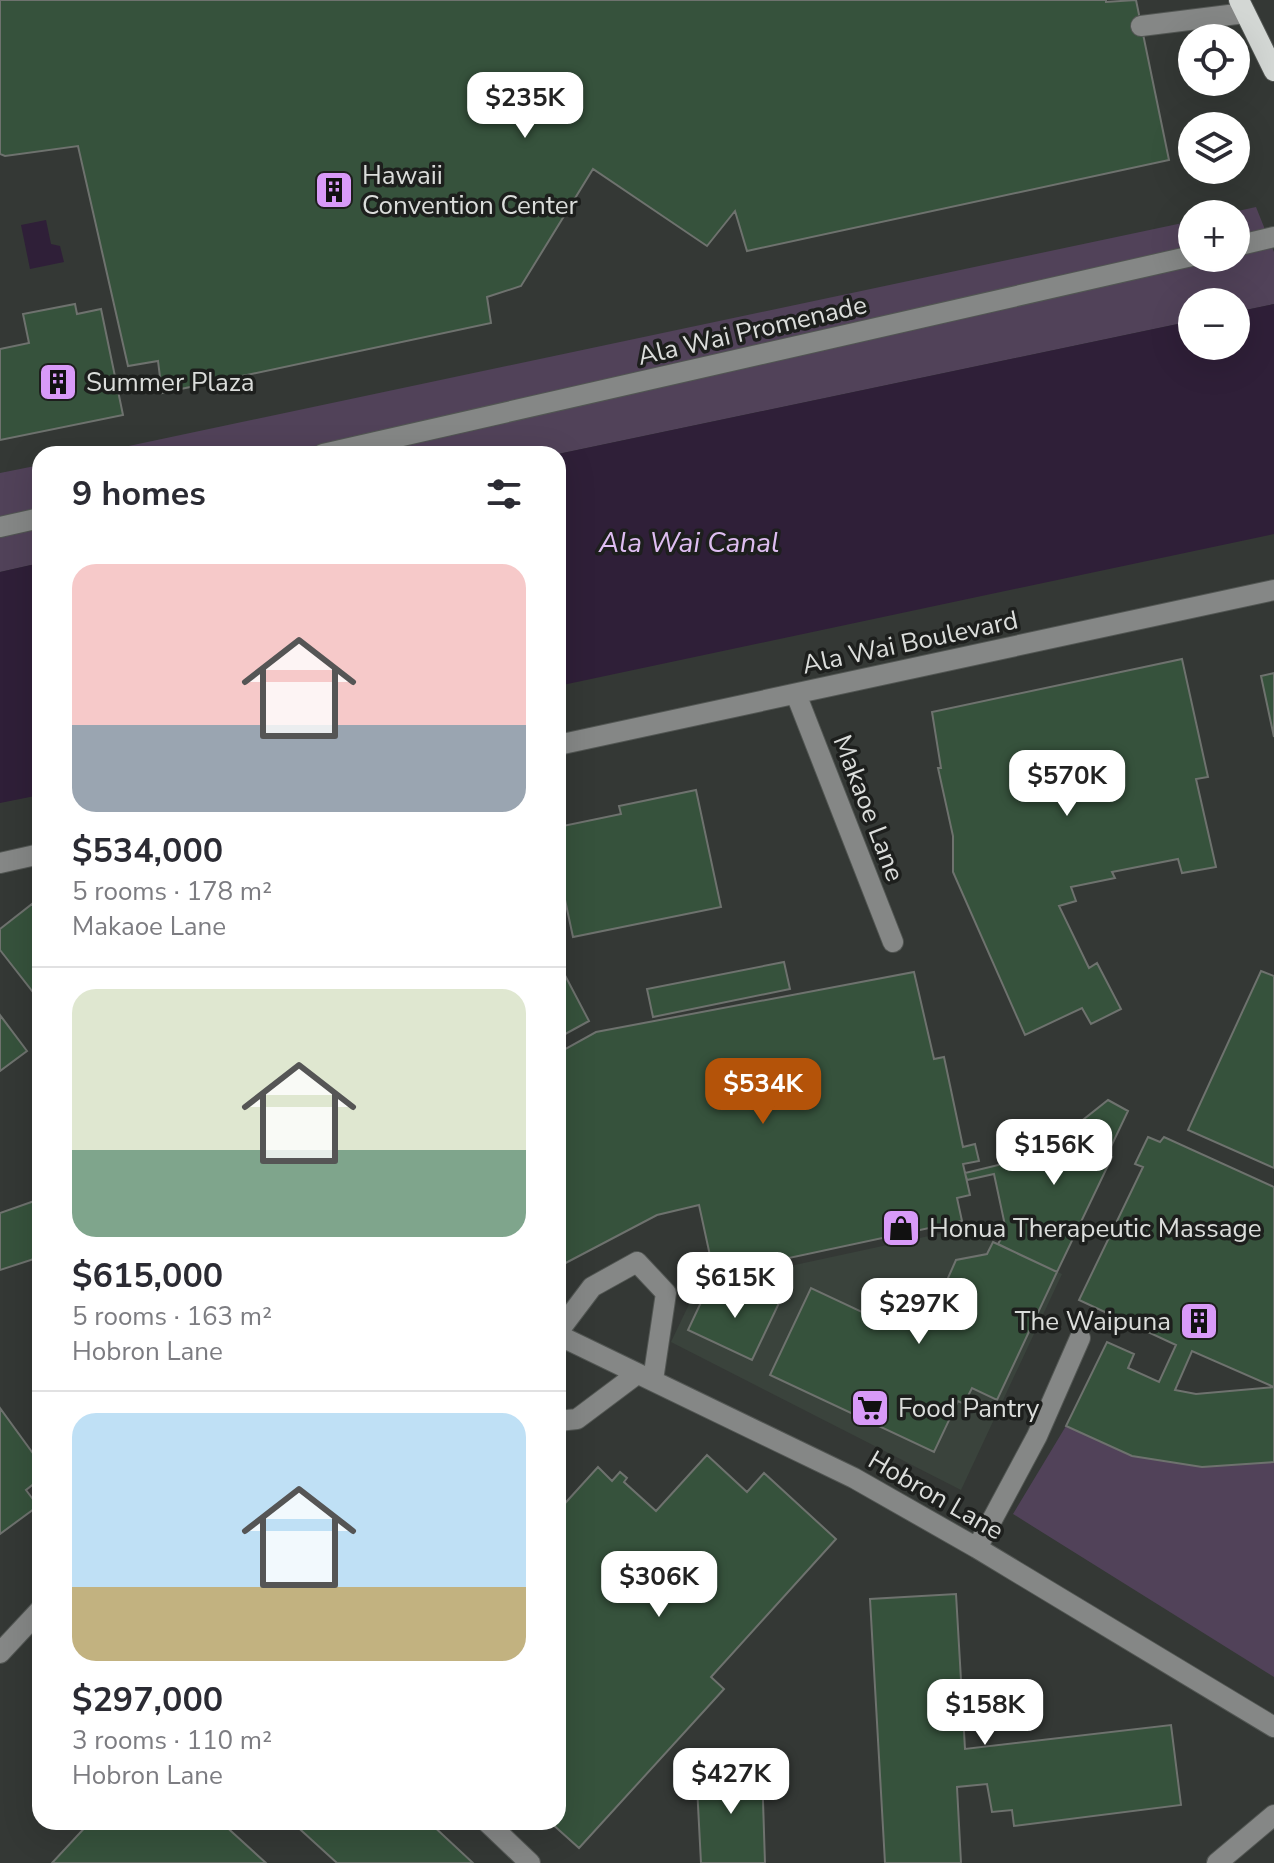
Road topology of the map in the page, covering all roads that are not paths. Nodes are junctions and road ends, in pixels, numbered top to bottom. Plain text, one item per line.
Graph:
1 (1242, 6) edge
2 (1141, 26) dead end
3 (1271, 59) edge
4 (1274, 237) edge
5 (1250, 243) edge
6 (1178, 259) edge
7 (358, 446) edge
8 (32, 520) edge
9 (0, 527) edge
10 (1274, 590) edge
11 (796, 694) junction
12 (566, 743) edge
13 (32, 856) edge
14 (0, 863) edge
15 (893, 942) dead end
16 (566, 1323) edge
17 (566, 1338) edge
18 (1080, 1338) dead end
19 (645, 1377) junction
20 (566, 1420) edge
21 (977, 1548) junction
22 (32, 1619) edge
23 (0, 1653) edge
24 (1274, 1727) edge
25 (1274, 1815) edge
26 (495, 1830) edge
27 (530, 1863) edge
28 (1217, 1863) edge

1 - 2 street
1 - 3 main road
4 - 5 street
6 - 7 street, Ala Wai Promenade
8 - 9 street
10 - 11 street, Ala Wai Boulevard
11 - 12 street, Ala Wai Boulevard
11 - 15 street, Makaoe Lane
13 - 14 street
16 - 19 street
17 - 19 street, Hobron Lane
18 - 21 street
19 - 20 street
19 - 21 street, Hobron Lane
21 - 24 street, Hobron Lane
22 - 23 street
25 - 28 street
26 - 27 street

